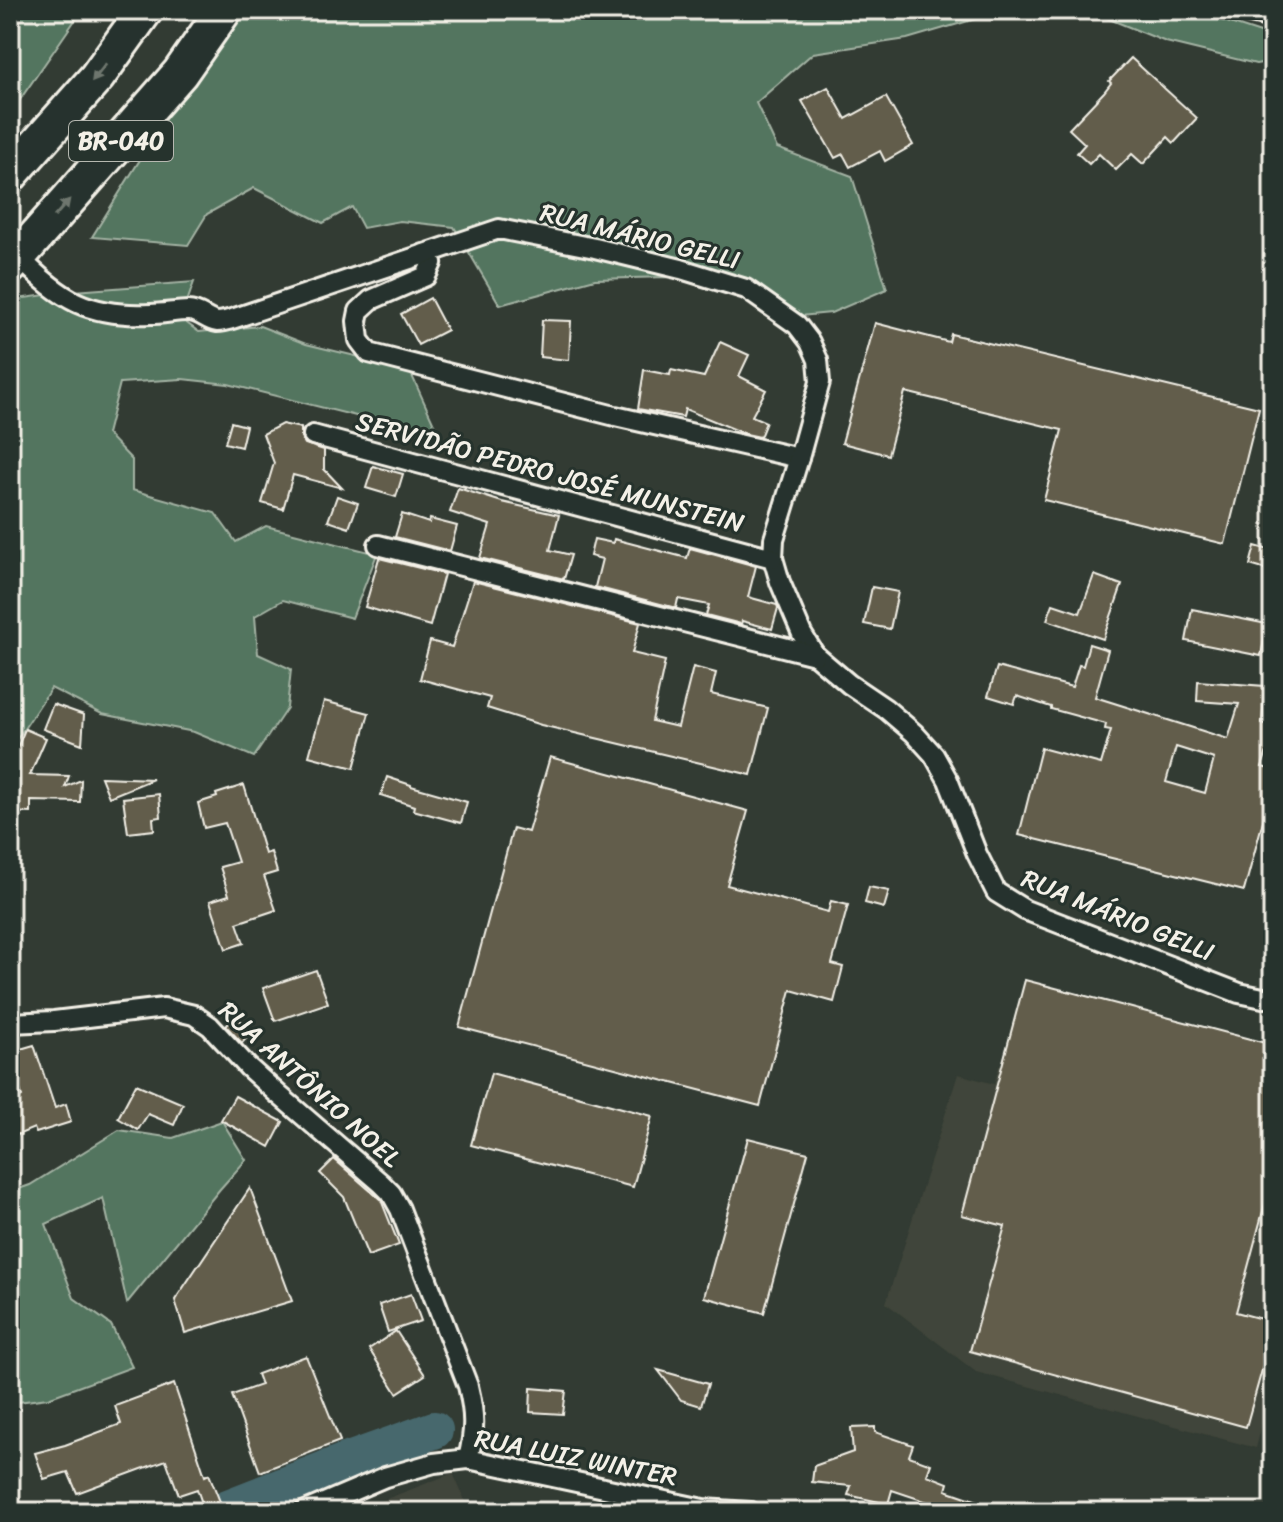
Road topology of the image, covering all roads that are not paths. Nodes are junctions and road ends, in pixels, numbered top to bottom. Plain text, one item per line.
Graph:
1 (145, 10) edge
2 (224, 10) edge
3 (1237, 10) edge
4 (1273, 18) edge
5 (10, 175) edge
6 (424, 254) junction
7 (14, 262) edge
8 (313, 435) dead end
9 (799, 458) junction
10 (378, 545) dead end
11 (773, 558) junction
12 (815, 655) junction
13 (1273, 998) edge
14 (10, 1023) edge
15 (468, 1459) junction
16 (303, 1512) edge
17 (751, 1512) edge

1 -> 5 highway, BR-040
7 -> 2 highway, BR-040
3 - 4 street
6 - 7 street, RUA MÁRIO GELLI
6 - 9 street, RUA MÁRIO GELLI
6 - 9 street
8 - 11 street, SERVIDÃO PEDRO JOSÉ MUNSTEIN
9 - 11 street, RUA MÁRIO GELLI
10 - 12 street
11 - 12 street, RUA MÁRIO GELLI
12 - 13 street, RUA MÁRIO GELLI
14 - 15 street, RUA ANTÔNIO NOEL
15 - 16 street, RUA LUIZ WINTER
15 - 17 street, RUA LUIZ WINTER

